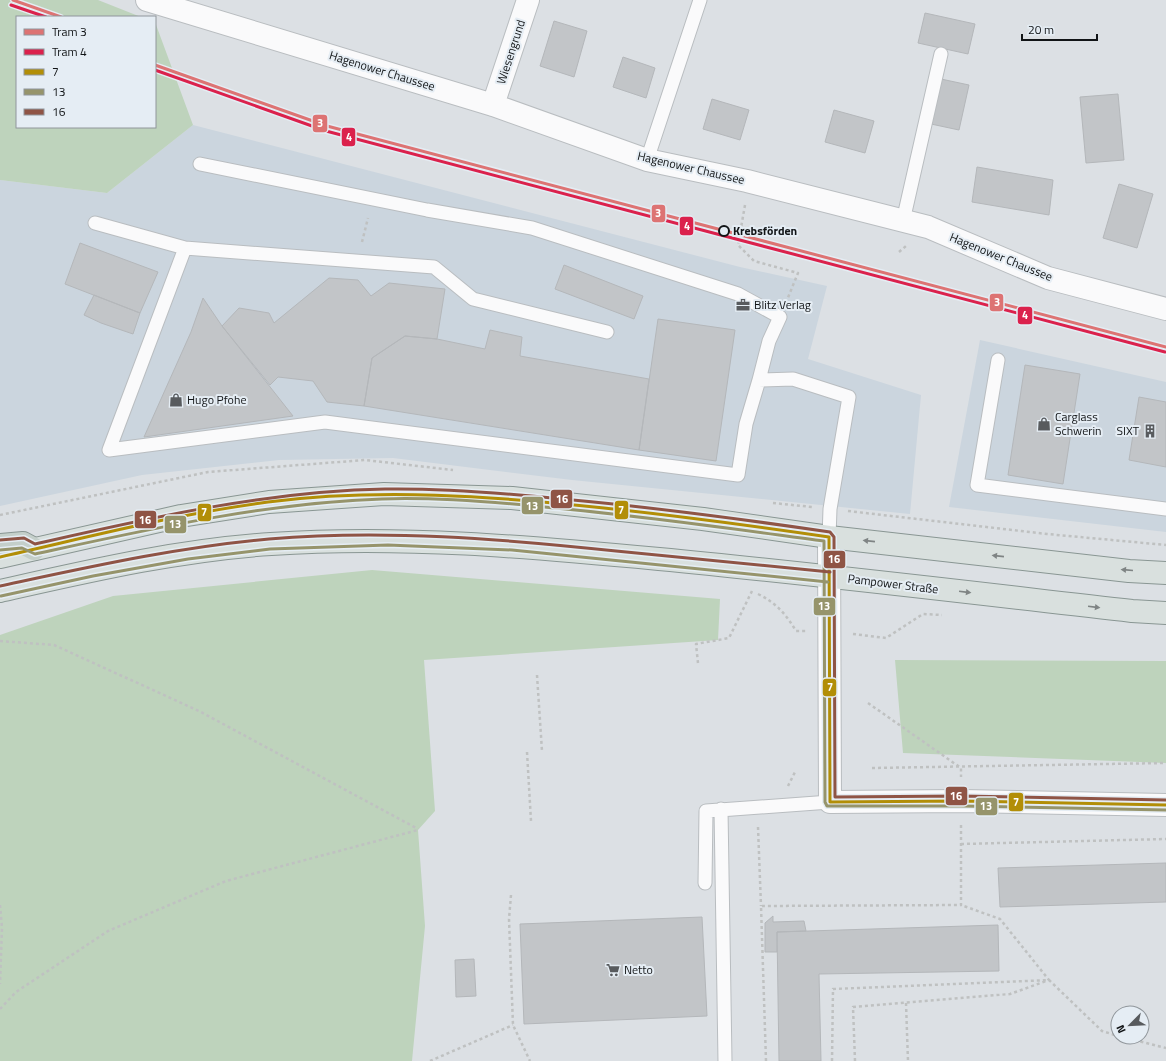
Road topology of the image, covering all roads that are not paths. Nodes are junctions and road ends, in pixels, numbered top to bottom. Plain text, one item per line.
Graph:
1 (147, 0) edge
2 (528, 0) edge
3 (700, 0) edge
4 (941, 54) dead end
5 (493, 105) junction
6 (647, 160) junction
7 (200, 164) dead end
8 (903, 221) junction
9 (94, 223) dead end
10 (185, 248) junction
11 (1166, 309) edge
12 (607, 332) dead end
13 (998, 360) dead end
14 (759, 380) junction
15 (1166, 509) edge
16 (829, 537) junction
17 (0, 545) edge
18 (34, 549) junction
19 (0, 557) edge
20 (1166, 573) edge
21 (829, 577) junction
22 (0, 591) edge
23 (1166, 613) edge
24 (830, 802) junction
25 (1166, 805) edge
26 (721, 810) junction
27 (705, 883) dead end
28 (725, 1061) edge

1 - 5 street, Hagenower Chaussee
2 - 5 street, Wiesengrund
3 - 6 lane
4 - 8 lane
5 - 6 street, Hagenower Chaussee
6 - 8 street, Hagenower Chaussee
7 - 14 lane
8 - 11 street, Hagenower Chaussee
9 - 10 lane
10 - 12 lane
10 - 14 lane
13 - 15 lane
14 - 16 lane
16 - 18 main road
20 -> 16 main road
16 - 21 street
17 - 18 highway
18 - 19 main road
21 - 22 main road, Pampower Straße
21 -> 23 main road, Pampower Straße
21 - 24 street
24 - 25 street
24 - 26 lane
26 - 27 lane
26 - 28 lane

